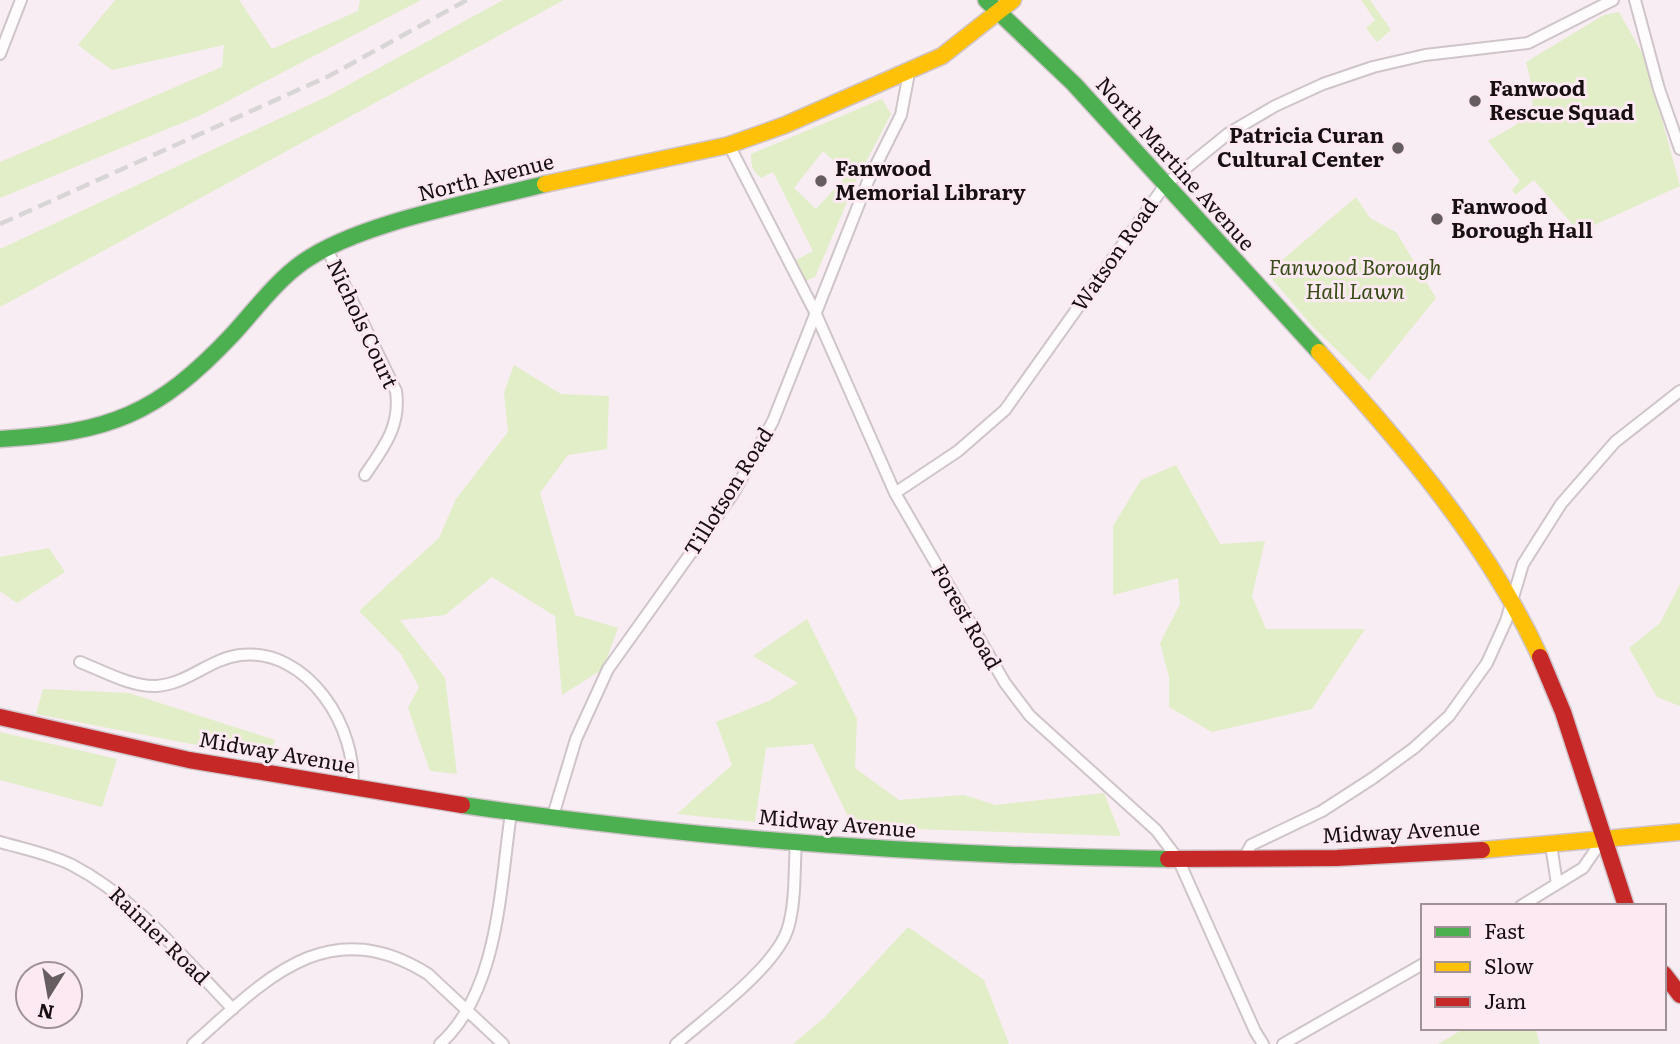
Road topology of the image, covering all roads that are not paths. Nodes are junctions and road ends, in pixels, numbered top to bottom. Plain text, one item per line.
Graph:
1 (21, 0) edge
2 (986, 0) edge
3 (1013, 0) edge
4 (1613, 0) edge
5 (1635, 0) edge
6 (1001, 12) junction
7 (0, 54) edge
8 (909, 73) junction
9 (729, 145) junction
10 (1680, 149) edge
11 (1165, 185) junction
12 (327, 249) junction
13 (815, 312) junction
14 (1680, 391) edge
15 (0, 439) edge
16 (365, 475) dead end
17 (895, 493) junction
18 (1511, 603) junction
19 (80, 662) dead end
20 (0, 717) edge
21 (352, 789) junction
22 (511, 813) junction
23 (552, 819) junction
24 (1680, 832) edge
25 (0, 842) edge
26 (796, 842) junction
27 (1601, 842) junction
28 (1551, 845) junction
29 (1178, 859) junction
30 (1243, 860) junction
31 (1557, 884) junction
32 (1524, 904) edge
33 (1625, 904) edge
34 (1421, 965) edge
35 (1666, 977) edge
36 (1680, 995) edge
37 (233, 1009) junction
38 (468, 1010) junction
39 (193, 1044) edge
40 (439, 1044) edge
41 (503, 1044) edge
42 (676, 1044) edge
43 (1263, 1044) edge
44 (1283, 1044) edge

1 - 7 street
2 - 6 main road, North Martine Avenue
3 - 6 main road, North Avenue
4 - 11 street, Watson Road
5 - 10 street
6 - 8 main road, North Avenue
6 - 11 main road, North Martine Avenue
8 - 9 main road, North Avenue
8 - 13 street, Tillotson Road
9 - 12 main road, North Avenue
9 - 13 street, Forest Road
11 - 17 street, Watson Road
11 - 18 main road, North Martine Avenue
12 - 15 main road, North Avenue
12 - 16 street, Nichols Court
13 - 17 street, Forest Road
13 - 23 street, Tillotson Road
14 - 18 street
17 - 29 street, Forest Road
18 - 27 main road, North Martine Avenue
18 - 30 street
19 - 21 street
20 - 21 main road, Midway Avenue
21 - 22 main road, Midway Avenue
22 - 23 main road, Midway Avenue
22 - 38 street
23 - 26 main road, Midway Avenue
24 - 27 main road, Midway Avenue
25 - 37 street, Rainier Road
26 - 29 main road, Midway Avenue
26 - 42 street
27 - 28 main road, Midway Avenue
27 - 31 street
27 - 33 main road, North Martine Avenue
28 - 30 main road, Midway Avenue
28 - 31 street
29 - 30 main road, Midway Avenue
29 - 43 street, Forest Road
31 - 32 street
34 - 44 street
35 - 36 main road
37 - 38 street
37 - 39 street
38 - 40 street
38 - 41 street

